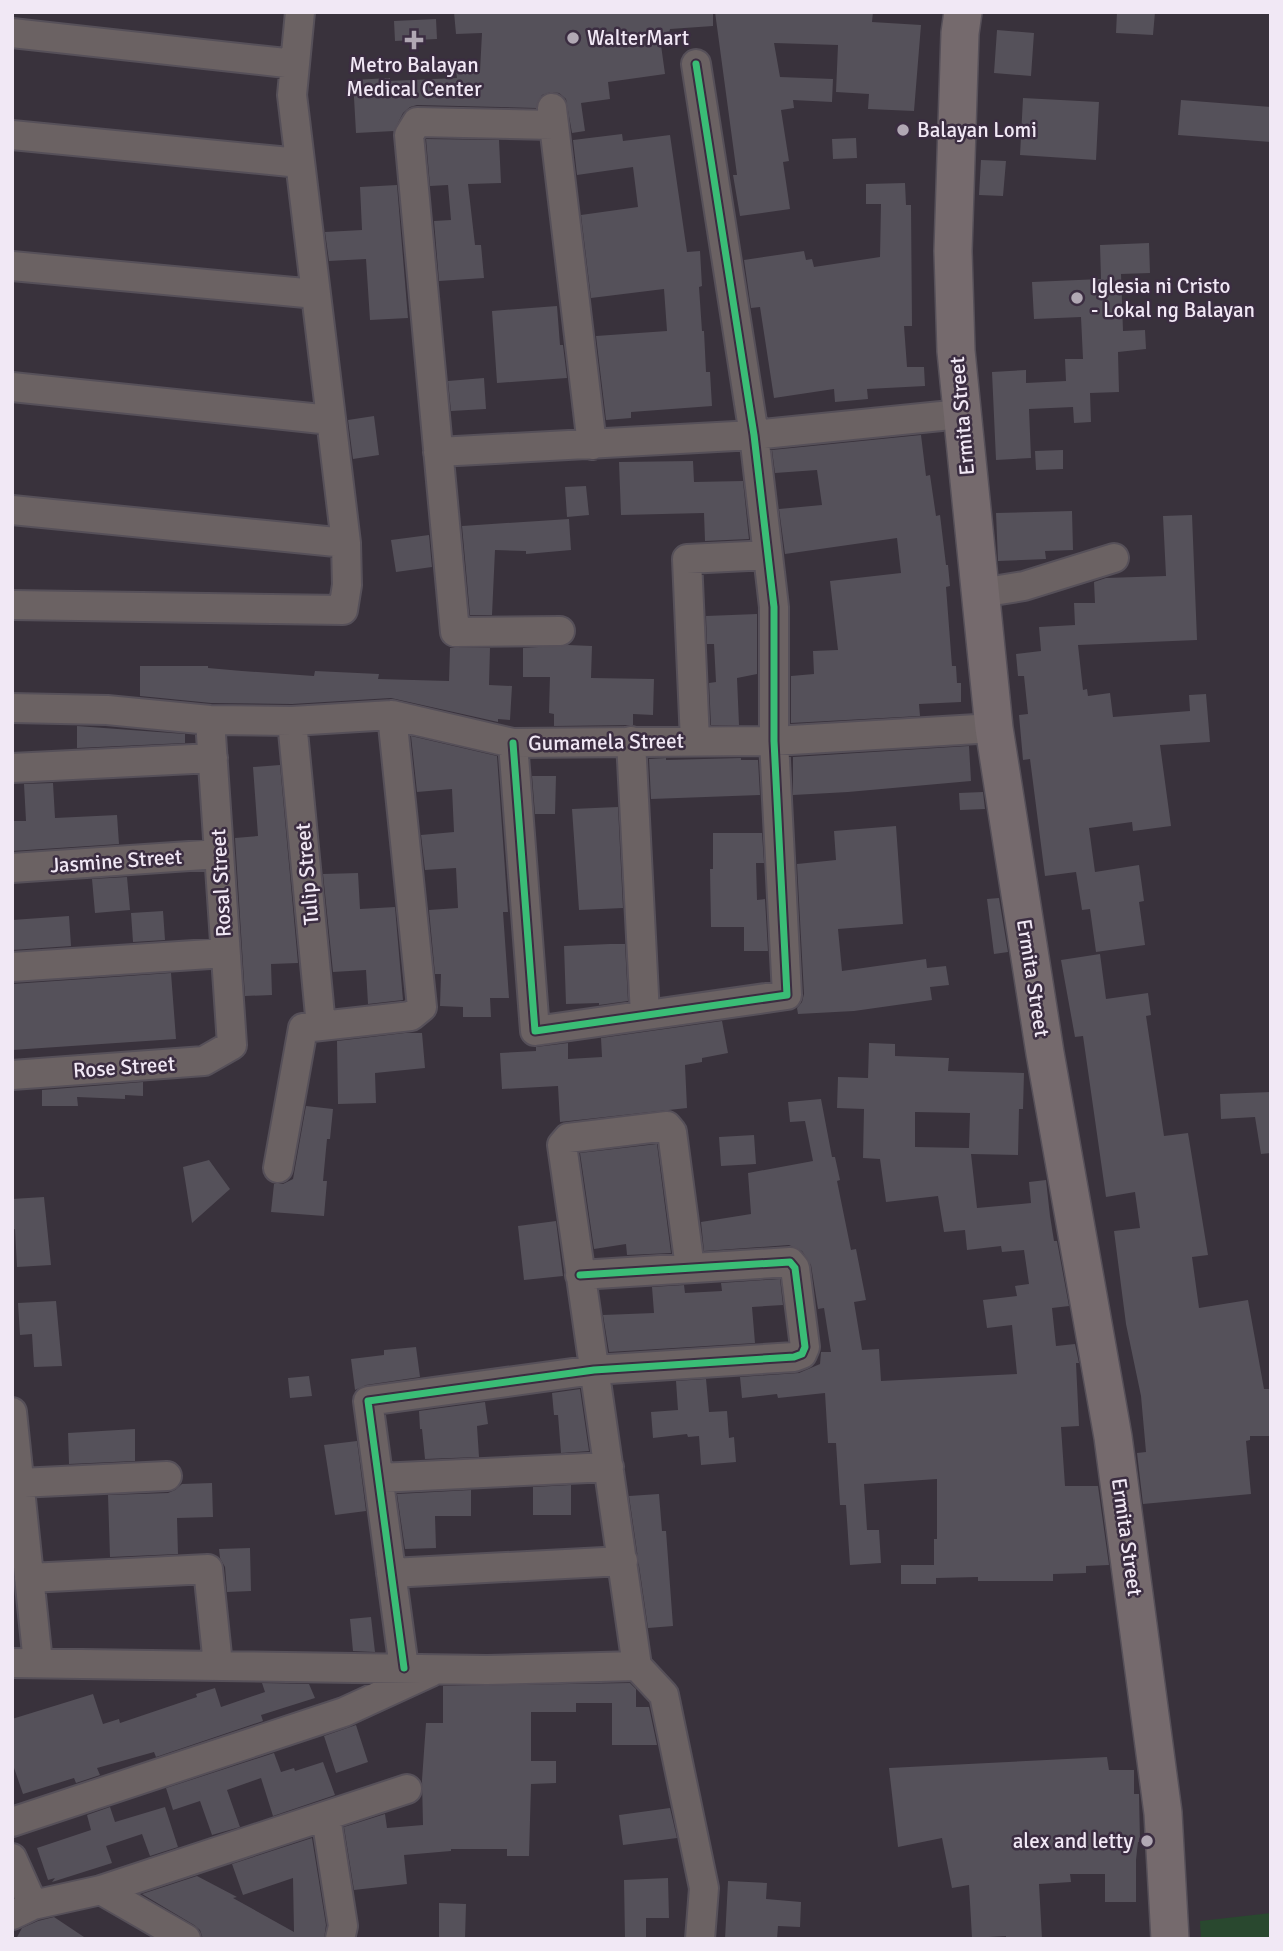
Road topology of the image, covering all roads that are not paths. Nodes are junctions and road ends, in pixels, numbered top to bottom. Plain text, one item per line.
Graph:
1 (300, 12) edge
2 (963, 12) edge
3 (12, 33) edge
4 (295, 64) junction
5 (696, 64) dead end
6 (12, 135) edge
7 (300, 163) junction
8 (12, 266) edge
9 (316, 294) junction
10 (12, 387) edge
11 (961, 414) junction
12 (331, 419) junction
13 (754, 435) junction
14 (592, 445) junction
15 (438, 452) junction
16 (12, 510) edge
17 (346, 543) junction
18 (768, 555) junction
19 (1114, 558) dead end
20 (980, 593) junction
21 (12, 605) edge
22 (560, 631) dead end
23 (12, 708) edge
24 (391, 715) junction
25 (210, 720) junction
26 (292, 721) junction
27 (993, 728) junction
28 (631, 741) junction
29 (695, 741) junction
30 (774, 741) junction
31 (513, 743) junction
32 (213, 758) junction
33 (12, 768) edge
34 (219, 854) junction
35 (12, 868) edge
36 (225, 953) junction
37 (12, 967) edge
38 (645, 1015) junction
39 (321, 1026) junction
40 (232, 1045) joint
41 (12, 1075) edge
42 (278, 1168) dead end
43 (690, 1268) junction
44 (580, 1275) junction
45 (594, 1370) junction
46 (12, 1412) edge
47 (609, 1467) junction
48 (16, 1471) edge
49 (167, 1476) dead end
50 (379, 1478) junction
51 (623, 1561) junction
52 (391, 1573) junction
53 (29, 1578) junction
54 (25, 1663) edge
55 (218, 1665) junction
56 (636, 1667) junction
57 (404, 1668) junction
58 (438, 1668) junction
59 (407, 1789) dead end
60 (326, 1817) junction
61 (12, 1822) edge
62 (12, 1858) edge
63 (101, 1890) junction
64 (22, 1910) edge
65 (186, 1939) edge
66 (340, 1939) edge
67 (700, 1939) edge
68 (1170, 1939) edge

1 - 4 street
2 - 11 main road, Ermita Street
3 - 4 street
4 - 7 street
5 - 13 street
6 - 7 street
7 - 9 street
8 - 9 street
9 - 12 street
10 - 12 street
11 - 13 street
11 - 20 main road, Ermita Street
12 - 17 street
13 - 14 street
13 - 18 street
14 - 15 street
14 - 15 street
15 - 22 street
16 - 17 street
17 - 21 street
18 - 29 street
18 - 30 street
19 - 20 street
20 - 27 main road, Ermita Street
23 - 25 street, Gumamela Street
24 - 26 street, Gumamela Street
24 - 31 street, Gumamela Street
24 - 39 street
25 - 26 street, Gumamela Street
25 - 32 street, Rosal Street
26 - 39 street, Tulip Street
27 - 30 street, Gumamela Street
27 - 68 main road, Ermita Street
28 - 29 street, Gumamela Street
28 - 31 street, Gumamela Street
28 - 38 street
29 - 30 street, Gumamela Street
30 - 38 street
31 - 38 street
32 - 33 street
32 - 34 street, Rosal Street
34 - 35 street, Jasmine Street
34 - 36 street, Rosal Street
36 - 37 street
36 - 40 street, Rosal Street
39 - 42 street
40 - 41 street, Rose Street
43 - 44 street
43 - 44 street
43 - 45 street
44 - 45 street
45 - 47 street
45 - 50 street
46 - 48 street
47 - 50 street
47 - 51 street
48 - 49 street
48 - 53 street
50 - 52 street
51 - 52 street
51 - 56 street
52 - 57 street
53 - 54 street
53 - 55 street
54 - 55 street
55 - 57 street
56 - 58 street
56 - 67 street
57 - 58 street
58 - 61 street
59 - 60 street
60 - 63 street
60 - 66 street
62 - 64 street
63 - 64 street
63 - 65 street

